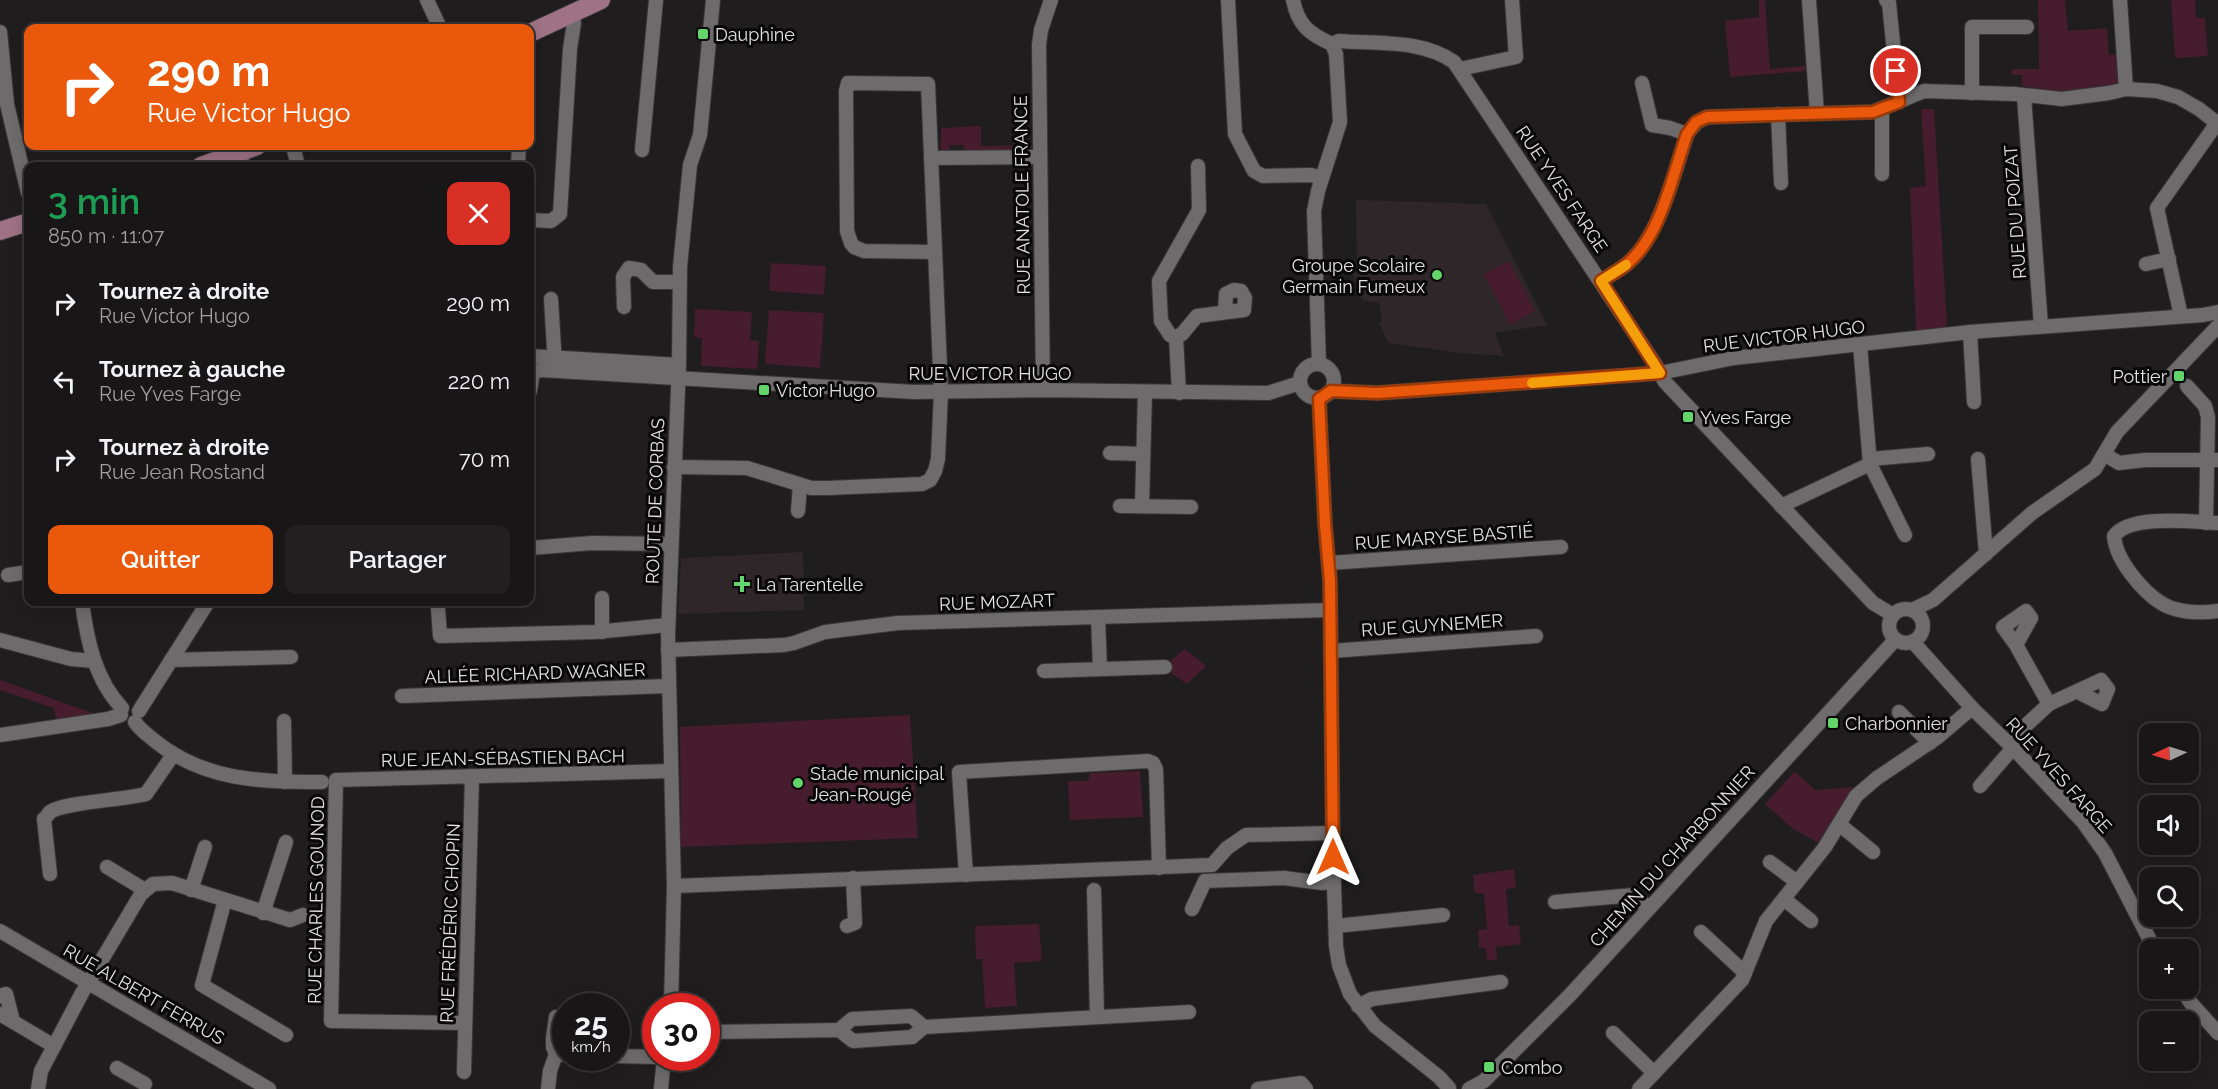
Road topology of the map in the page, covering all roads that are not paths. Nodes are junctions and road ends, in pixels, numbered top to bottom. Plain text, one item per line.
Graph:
1 (427, 0) edge
2 (601, 0) edge
3 (656, 0) edge
4 (713, 0) edge
5 (1051, 0) edge
6 (1228, 0) edge
7 (1293, 0) edge
8 (1512, 0) edge
9 (1809, 0) edge
10 (1886, 0) edge
11 (2120, 0) edge
12 (572, 14) junction
13 (438, 24) edge
14 (2027, 27) dead end
15 (534, 31) edge
16 (0, 32) edge
17 (1332, 44) junction
18 (1460, 69) junction
19 (1642, 83) dead end
20 (2126, 89) junction
21 (1972, 93) junction
22 (2024, 96) junction
23 (1899, 102) junction
24 (1881, 109) junction
25 (1817, 113) junction
26 (1778, 114) junction
27 (2217, 124) edge
28 (1687, 134) junction
29 (642, 150) dead end
30 (1040, 157) junction
31 (931, 158) junction
32 (242, 159) edge
33 (224, 162) edge
34 (1198, 166) dead end
35 (1882, 174) dead end
36 (24, 176) edge
37 (1322, 178) junction
38 (1781, 183) dead end
39 (534, 220) edge
40 (24, 223) edge
41 (0, 231) edge
42 (935, 252) junction
43 (2169, 259) junction
44 (2146, 264) dead end
45 (1601, 281) junction
46 (680, 282) junction
47 (551, 299) dead end
48 (624, 307) dead end
49 (1225, 312) dead end
50 (2218, 312) edge
51 (2181, 316) junction
52 (2042, 326) junction
53 (2218, 326) edge
54 (1970, 332) junction
55 (1176, 337) junction
56 (1860, 345) junction
57 (534, 357) edge
58 (555, 364) junction
59 (1319, 364) junction
60 (678, 371) junction
61 (534, 372) edge
62 (1660, 373) junction
63 (1300, 382) junction
64 (2187, 386) dead end
65 (1328, 389) junction
66 (1043, 390) junction
67 (941, 392) junction
68 (1144, 392) junction
69 (1179, 393) junction
70 (1974, 402) dead end
71 (1110, 453) dead end
72 (1143, 454) junction
73 (1928, 454) dead end
74 (2104, 454) junction
75 (1978, 459) dead end
76 (2213, 460) edge
77 (1870, 462) junction
78 (674, 467) junction
79 (800, 485) junction
80 (1142, 505) junction
81 (1120, 506) dead end
82 (1781, 506) junction
83 (1191, 507) dead end
84 (798, 511) dead end
85 (2212, 523) edge
86 (1905, 535) dead end
87 (670, 544) junction
88 (1561, 547) dead end
89 (534, 548) edge
90 (1986, 554) junction
91 (1329, 563) junction
92 (24, 573) edge
93 (8, 575) dead end
94 (602, 598) dead end
95 (1933, 600) junction
96 (83, 606) edge
97 (205, 606) edge
98 (438, 608) dead end
99 (1330, 609) junction
100 (1912, 610) junction
101 (2218, 611) edge
102 (1893, 615) junction
103 (1098, 617) junction
104 (1922, 622) junction
105 (668, 625) junction
106 (602, 632) junction
107 (1536, 636) dead end
108 (0, 640) edge
109 (1894, 640) junction
110 (1913, 642) junction
111 (2016, 645) dead end
112 (668, 650) junction
113 (1331, 651) junction
114 (291, 657) dead end
115 (171, 660) junction
116 (94, 661) junction
117 (1165, 667) dead end
118 (1100, 668) junction
119 (1044, 671) dead end
120 (668, 686) junction
121 (2078, 692) dead end
122 (402, 696) dead end
123 (2049, 704) junction
124 (1972, 708) junction
125 (122, 712) junction
126 (1899, 712) dead end
127 (137, 717) junction
128 (284, 721) dead end
129 (0, 735) edge
130 (1930, 743) junction
131 (2011, 745) junction
132 (173, 755) junction
133 (671, 771) junction
134 (472, 776) junction
135 (329, 781) junction
136 (285, 782) junction
137 (1980, 786) dead end
138 (1839, 824) junction
139 (1333, 833) junction
140 (286, 842) dead end
141 (205, 847) dead end
142 (1873, 852) dead end
143 (1770, 862) dead end
144 (106, 867) dead end
145 (1159, 868) junction
146 (50, 874) dead end
147 (966, 875) junction
148 (853, 878) junction
149 (1334, 882) junction
150 (1797, 882) junction
151 (674, 886) junction
152 (145, 890) junction
153 (191, 890) junction
154 (1094, 890) dead end
155 (1784, 899) junction
156 (225, 900) junction
157 (1555, 902) dead end
158 (1649, 908) junction
159 (1191, 909) dead end
160 (263, 913) junction
161 (303, 915) dead end
162 (1443, 915) dead end
163 (1811, 921) dead end
164 (847, 926) dead end
165 (1336, 926) junction
166 (0, 931) edge
167 (1701, 932) dead end
168 (2149, 939) edge
169 (1745, 973) junction
170 (1501, 982) dead end
171 (88, 983) junction
172 (671, 993) edge
173 (0, 996) edge
174 (2188, 999) edge
175 (1358, 1006) junction
176 (1189, 1012) dead end
177 (0, 1014) edge
178 (1098, 1017) junction
179 (13, 1022) junction
180 (465, 1023) junction
181 (924, 1027) junction
182 (839, 1030) junction
183 (720, 1032) edge
184 (1613, 1033) dead end
185 (2218, 1033) edge
186 (286, 1035) dead end
187 (54, 1046) junction
188 (117, 1068) dead end
189 (552, 1068) edge
190 (663, 1071) edge
191 (464, 1072) dead end
192 (1654, 1073) junction
193 (146, 1087) edge
194 (38, 1089) edge
195 (269, 1089) edge
196 (548, 1089) edge
197 (661, 1089) edge
198 (1258, 1089) edge
199 (1306, 1089) edge
200 (1448, 1089) edge
201 (1458, 1089) edge
202 (1469, 1089) edge
203 (1640, 1089) edge

1 - 13 street
2 - 12 main road
3 - 29 street
4 - 46 street, ROUTE DE CORBAS
5 - 30 street, RUE ANATOLE FRANCE
6 - 37 street
7 - 17 street
8 - 18 street
9 - 25 street
10 - 23 street
11 - 20 street
12 - 15 main road
12 - 39 street
14 - 21 street
16 - 36 street
17 - 18 street, RUE YVES FARGE
17 - 37 street
18 - 45 street, RUE YVES FARGE
19 - 28 street
20 - 22 street
20 - 27 street
21 - 22 street
21 - 23 street
22 - 52 street, RUE DU POIZAT
23 - 24 street
24 - 25 street
24 - 35 street
25 - 26 street
26 - 28 street
26 - 38 street
27 - 43 street
28 - 45 street
30 - 31 street
30 - 66 street, RUE ANATOLE FRANCE
31 - 42 street
31 - 42 street
32 - 33 main road
34 - 55 street
37 - 59 street
40 - 41 main road
42 - 67 street
43 - 44 street
43 - 51 street
45 - 62 street, RUE YVES FARGE
46 - 48 street
46 - 60 street, ROUTE DE CORBAS
47 - 58 street
49 - 55 street
50 - 51 street, RUE VICTOR HUGO
51 - 52 street, RUE VICTOR HUGO
52 - 54 street, RUE VICTOR HUGO
53 - 74 street
54 - 56 street, RUE VICTOR HUGO
54 - 70 street
55 - 69 street
56 - 62 street, RUE VICTOR HUGO
56 - 77 street
57 - 58 street, RUE VICTOR HUGO
58 - 60 street, RUE VICTOR HUGO
58 - 61 street
59 - 63 street
59 - 65 street
60 - 67 street, RUE VICTOR HUGO
60 - 78 street, ROUTE DE CORBAS
62 - 65 street, RUE VICTOR HUGO
62 - 82 street, RUE YVES FARGE
63 - 65 street
63 - 69 street, RUE VICTOR HUGO
64 - 76 street
65 - 91 street
66 - 67 street, RUE VICTOR HUGO
66 - 68 street, RUE VICTOR HUGO
67 - 79 street
68 - 69 street, RUE VICTOR HUGO
68 - 72 street
71 - 72 street
72 - 80 street
73 - 77 street
74 - 76 street
74 - 90 street
75 - 90 street
76 - 85 street
77 - 82 street
77 - 86 street
78 - 79 street
78 - 87 street, ROUTE DE CORBAS
79 - 84 street
80 - 81 street
80 - 83 street
82 - 102 street, RUE YVES FARGE
85 - 101 street
87 - 89 street
87 - 105 street, ROUTE DE CORBAS
88 - 91 street, RUE MARYSE BASTIÉ
90 - 95 street
91 - 99 street
92 - 93 street
94 - 106 street
95 - 100 street
95 - 104 street
96 - 116 street
97 - 115 street
98 - 106 street
99 - 103 street, RUE MOZART
99 - 113 street
100 - 102 street
100 - 104 street
102 - 109 street
103 - 112 street, RUE MOZART
103 - 118 street
104 - 110 street
105 - 106 street
105 - 112 street, ROUTE DE CORBAS
107 - 113 street, RUE GUYNEMER
108 - 116 street
109 - 110 street
109 - 158 street, CHEMIN DU CHARBONNIER
110 - 124 street, RUE YVES FARGE
111 - 123 street
112 - 120 street, ROUTE DE CORBAS
113 - 139 street
114 - 115 street
115 - 127 street
116 - 125 street
117 - 118 street
118 - 119 street
120 - 122 street, ALLÉE RICHARD WAGNER
120 - 133 street, ROUTE DE CORBAS
121 - 123 street
123 - 131 street
124 - 130 street
124 - 131 street, RUE YVES FARGE
125 - 127 street
125 - 129 street
126 - 130 street
127 - 132 street, RUE JEAN-SÉBASTIEN BACH
128 - 136 street
130 - 138 street
131 - 137 street
131 - 168 street, RUE YVES FARGE
132 - 136 street, RUE JEAN-SÉBASTIEN BACH
132 - 146 street
133 - 134 street, RUE JEAN-SÉBASTIEN BACH
133 - 151 street, ROUTE DE CORBAS
134 - 135 street, RUE JEAN-SÉBASTIEN BACH
134 - 180 street, RUE FRÉDÉRIC CHOPIN
135 - 136 street, RUE JEAN-SÉBASTIEN BACH
135 - 180 street, RUE CHARLES GOUNOD
138 - 142 street
138 - 150 street
139 - 145 street
139 - 149 street
140 - 160 street
141 - 153 street
143 - 150 street
144 - 152 street
145 - 147 street
145 - 147 street
147 - 148 street
148 - 151 street
148 - 164 street
149 - 159 street
149 - 165 street
150 - 155 street
151 - 172 street, ROUTE DE CORBAS
152 - 153 street
152 - 171 street
153 - 156 street
154 - 178 street
155 - 163 street
155 - 169 street
156 - 160 street
156 - 186 street
157 - 158 street
158 - 202 street, CHEMIN DU CHARBONNIER
160 - 161 street
162 - 165 street
165 - 175 street
166 - 171 street, RUE ALBERT FERRUS
167 - 169 street
169 - 192 street
170 - 175 street
171 - 187 street
171 - 195 street, RUE ALBERT FERRUS
173 - 179 street
174 - 185 street
175 - 200 street
176 - 178 street
177 - 179 street
178 - 181 street
179 - 187 street
180 - 191 street, RUE FRÉDÉRIC CHOPIN
181 - 182 street
181 - 182 street
182 - 183 street
184 - 192 street
187 - 194 street
188 - 193 street
189 - 196 street
190 - 197 street
192 - 203 street
198 - 199 street
200 - 201 street

